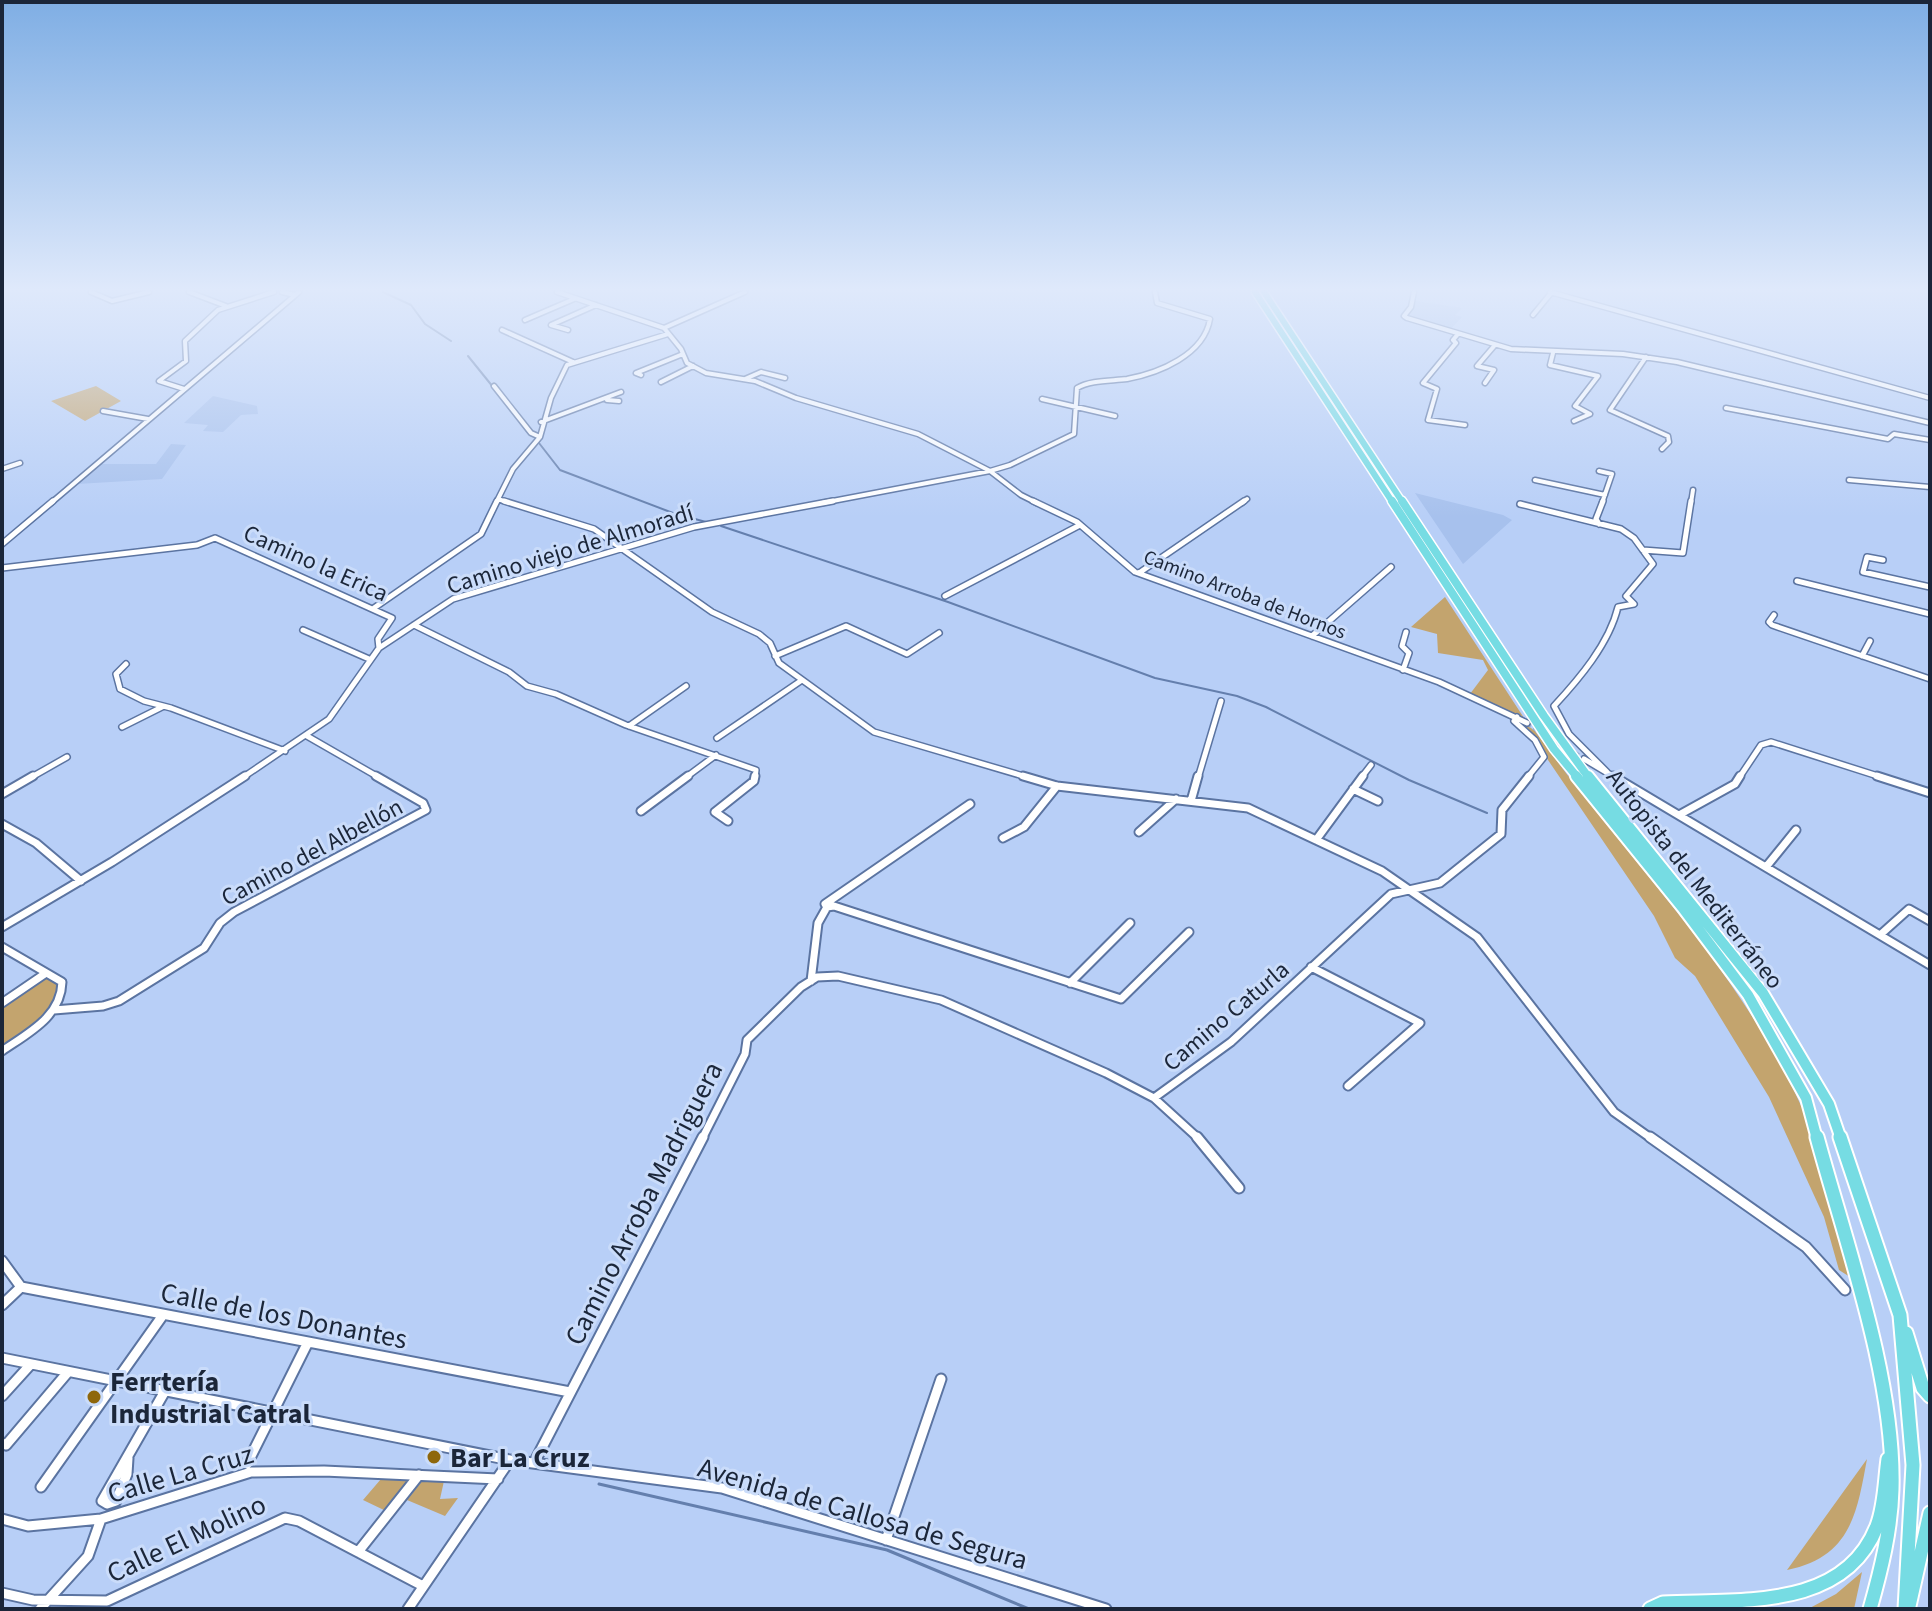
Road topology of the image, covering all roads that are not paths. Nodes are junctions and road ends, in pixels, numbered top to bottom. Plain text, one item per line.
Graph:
1 (178, 367) edge
2 (210, 367) edge
3 (568, 367) edge
4 (650, 367) edge
5 (691, 367) edge
6 (695, 367) edge
7 (1167, 367) edge
8 (1304, 367) edge
9 (1314, 367) edge
10 (1436, 367) edge
11 (1482, 367) edge
12 (1560, 367) edge
13 (1639, 367) edge
14 (1702, 367) edge
15 (1820, 367) edge
16 (641, 375) dead end
17 (785, 378) dead end
18 (745, 379) junction
19 (661, 382) dead end
20 (1485, 383) dead end
21 (494, 386) dead end
22 (184, 389) junction
23 (621, 392) dead end
24 (1930, 398) edge
25 (603, 399) junction
26 (1042, 399) dead end
27 (619, 401) dead end
28 (1076, 407) junction
29 (1726, 408) dead end
30 (103, 411) dead end
31 (1115, 416) dead end
32 (148, 419) junction
33 (1574, 421) dead end
34 (541, 422) junction
35 (1930, 423) edge
36 (1465, 425) dead end
37 (540, 437) junction
38 (1930, 440) edge
39 (1662, 449) dead end
40 (20, 463) dead end
41 (2, 469) edge
42 (990, 471) junction
43 (1599, 471) dead end
44 (1535, 480) dead end
45 (1849, 480) dead end
46 (1930, 487) edge
47 (1693, 490) dead end
48 (1605, 495) junction
49 (498, 499) junction
50 (1247, 499) dead end
51 (1520, 504) dead end
52 (1600, 524) junction
53 (1080, 525) junction
54 (3, 542) edge
55 (621, 548) junction
56 (1642, 550) junction
57 (1883, 560) dead end
58 (1391, 567) dead end
59 (2, 568) edge
60 (1139, 573) junction
61 (1797, 581) dead end
62 (1930, 587) edge
63 (945, 596) dead end
64 (374, 608) junction
65 (1930, 614) edge
66 (1774, 615) dead end
67 (414, 625) junction
68 (303, 630) dead end
69 (1406, 632) dead end
70 (939, 633) dead end
71 (1312, 636) junction
72 (1870, 641) dead end
73 (379, 648) junction
74 (775, 656) junction
75 (1862, 656) junction
76 (369, 659) junction
77 (126, 664) dead end
78 (1930, 666) edge
79 (1403, 670) junction
80 (1928, 678) edge
81 (802, 680) junction
82 (686, 686) dead end
83 (1221, 701) dead end
84 (164, 706) junction
85 (1517, 717) junction
86 (1527, 723) tunnel mouth
87 (629, 726) junction
88 (122, 727) dead end
89 (307, 736) junction
90 (717, 738) dead end
91 (285, 751) junction
92 (716, 755) junction
93 (67, 757) dead end
94 (1584, 759) tunnel mouth
95 (1371, 765) dead end
96 (1607, 772) junction
97 (1057, 786) junction
98 (1353, 789) junction
99 (1930, 793) edge
100 (2, 794) edge
101 (1176, 799) junction
102 (1191, 801) junction
103 (1378, 801) dead end
104 (970, 804) dead end
105 (641, 811) dead end
106 (1678, 815) junction
107 (728, 821) dead end
108 (2, 824) edge
109 (1796, 830) dead end
110 (1139, 832) dead end
111 (1003, 838) dead end
112 (1316, 840) junction
113 (1766, 867) junction
114 (81, 881) junction
115 (1410, 890) junction
116 (827, 907) junction
117 (1930, 921) edge
118 (1130, 923) dead end
119 (2, 927) edge
120 (1189, 932) dead end
121 (1880, 935) junction
122 (2, 947) edge
123 (1930, 965) edge
124 (1311, 967) junction
125 (46, 973) junction
126 (811, 981) junction
127 (1070, 983) junction
128 (2, 1003) edge
129 (54, 1010) junction
130 (2, 1051) edge
131 (1348, 1086) dead end
132 (1154, 1098) junction
133 (1239, 1188) dead end
134 (2, 1261) edge
135 (21, 1287) junction
136 (1845, 1290) dead end
137 (2, 1305) edge
138 (163, 1315) junction
139 (1900, 1315) junction
140 (308, 1342) junction
141 (2, 1358) edge
142 (31, 1364) junction
143 (68, 1372) junction
144 (941, 1379) dead end
145 (117, 1381) junction
146 (165, 1391) junction
147 (570, 1392) junction
148 (2, 1396) edge
149 (1930, 1396) edge
150 (274, 1413) junction
151 (1891, 1441) junction
152 (4, 1444) edge
153 (128, 1458) dead end
154 (510, 1460) junction
155 (534, 1463) junction
156 (247, 1464) dead end
157 (419, 1475) junction
158 (498, 1479) junction
159 (41, 1487) dead end
160 (1930, 1513) edge
161 (2, 1519) edge
162 (101, 1519) junction
163 (886, 1540) junction
164 (358, 1552) junction
165 (423, 1586) junction
166 (2, 1593) edge
167 (43, 1605) edge
168 (1656, 1606) edge
169 (408, 1609) edge
170 (1106, 1609) edge
171 (1710, 1609) edge
172 (1870, 1609) edge
173 (1907, 1609) edge

1 - 22 street
2 - 22 street
3 - 34 street
4 - 16 street
5 - 19 street
6 - 18 street, Camino Arroba de Hornos
7 - 28 street, Camino viejo de Almoradí
8 - 151 highway, Autopista del Mediterráneo
9 - 139 highway, Autopista del Mediterráneo
10 - 36 street
11 - 20 street
12 - 33 street
13 - 39 street
14 - 35 street
15 - 24 street
17 - 18 street, Camino Arroba de Hornos
18 - 42 street, Camino Arroba de Hornos
21 - 37 street
22 - 32 street
23 - 25 street
25 - 27 street
25 - 34 street
26 - 28 street
28 - 31 street
28 - 42 street, Camino viejo de Almoradí
29 - 38 street
30 - 32 street
32 - 54 street
34 - 37 street
37 - 49 street
40 - 41 street
42 - 53 street, Camino Arroba de Hornos
42 - 55 street, Camino viejo de Almoradí
43 - 48 street
44 - 48 street
45 - 46 street
47 - 56 street
48 - 52 street
49 - 55 street
49 - 64 street
50 - 60 street
51 - 52 street
52 - 56 street
53 - 60 street, Camino Arroba de Hornos
53 - 63 street
55 - 67 street, Camino viejo de Almoradí
55 - 74 street
56 - 96 street
57 - 62 street
58 - 71 street
59 - 64 street, Camino la Erica
60 - 71 street, Camino Arroba de Hornos
61 - 65 street
64 - 73 street, Camino la Erica
66 - 75 street
67 - 73 street, Camino viejo de Almoradí
67 - 87 street
68 - 76 street
69 - 79 street
70 - 74 street
71 - 79 street, Camino Arroba de Hornos
72 - 75 street
73 - 76 street, Camino viejo de Almoradí
74 - 81 street
75 - 80 street
76 - 89 street, Camino viejo de Almoradí
77 - 84 street
78 - 80 street
79 - 85 street, Camino Arroba de Hornos
81 - 90 street
81 - 97 street
82 - 87 street
83 - 102 street
84 - 88 street
84 - 91 street
85 - 86 street, Camino Arroba de Hornos
85 - 115 street, Camino Caturla
87 - 92 street
89 - 91 street, Camino viejo de Almoradí
89 - 129 street, Camino del Albellón
91 - 114 street, Camino viejo de Almoradí
92 - 105 street
92 - 107 street
93 - 100 street
94 - 96 street
95 - 98 street
96 - 106 street
97 - 101 street
97 - 111 street
98 - 103 street
98 - 112 street
99 - 106 street
101 - 102 street
101 - 110 street
102 - 112 street
104 - 116 street
106 - 113 street
108 - 114 street
109 - 113 street
112 - 115 street
113 - 121 street
114 - 119 street, Camino viejo de Almoradí
115 - 124 street, Camino Caturla
115 - 136 street
116 - 126 street
116 - 127 street
117 - 121 street
118 - 127 street
120 - 127 street
121 - 123 street
122 - 125 street
124 - 131 street
124 - 132 street, Camino Caturla
125 - 128 street
125 - 129 street
126 - 132 street, Camino Caturla
126 - 147 street, Camino Arroba Madriguera
129 - 130 street
132 - 133 street
134 - 135 street
135 - 137 street
135 - 138 street, Calle de los Donantes
138 - 140 street, Calle de los Donantes
138 - 145 street
139 - 149 highway
139 - 173 highway, Autopista del Mediterráneo
140 - 147 street, Calle de los Donantes
140 - 150 street
141 - 142 street, Avenida de Callosa de Segura
142 - 143 street, Avenida de Callosa de Segura
142 - 148 street
143 - 145 street, Avenida de Callosa de Segura
143 - 152 street
144 - 163 street
145 - 146 street, Avenida de Callosa de Segura
145 - 159 street
146 - 150 street, Avenida de Callosa de Segura
146 - 153 street
147 - 155 street, Camino Arroba Madriguera
150 - 154 street, Avenida de Callosa de Segura
150 - 156 street
151 - 168 highway
151 - 172 highway, Autopista del Mediterráneo
154 - 155 street, Avenida de Callosa de Segura
154 - 158 street
155 - 163 street, Avenida de Callosa de Segura
157 - 158 street, Calle La Cruz
157 - 162 street, Calle La Cruz
157 - 164 street
158 - 165 street
160 - 173 highway
161 - 162 street, Calle La Cruz
162 - 167 street
163 - 170 street, Avenida de Callosa de Segura
164 - 165 street, Calle El Molino
164 - 167 street, Calle El Molino
165 - 169 street
166 - 167 street, Calle El Molino
168 - 171 highway

